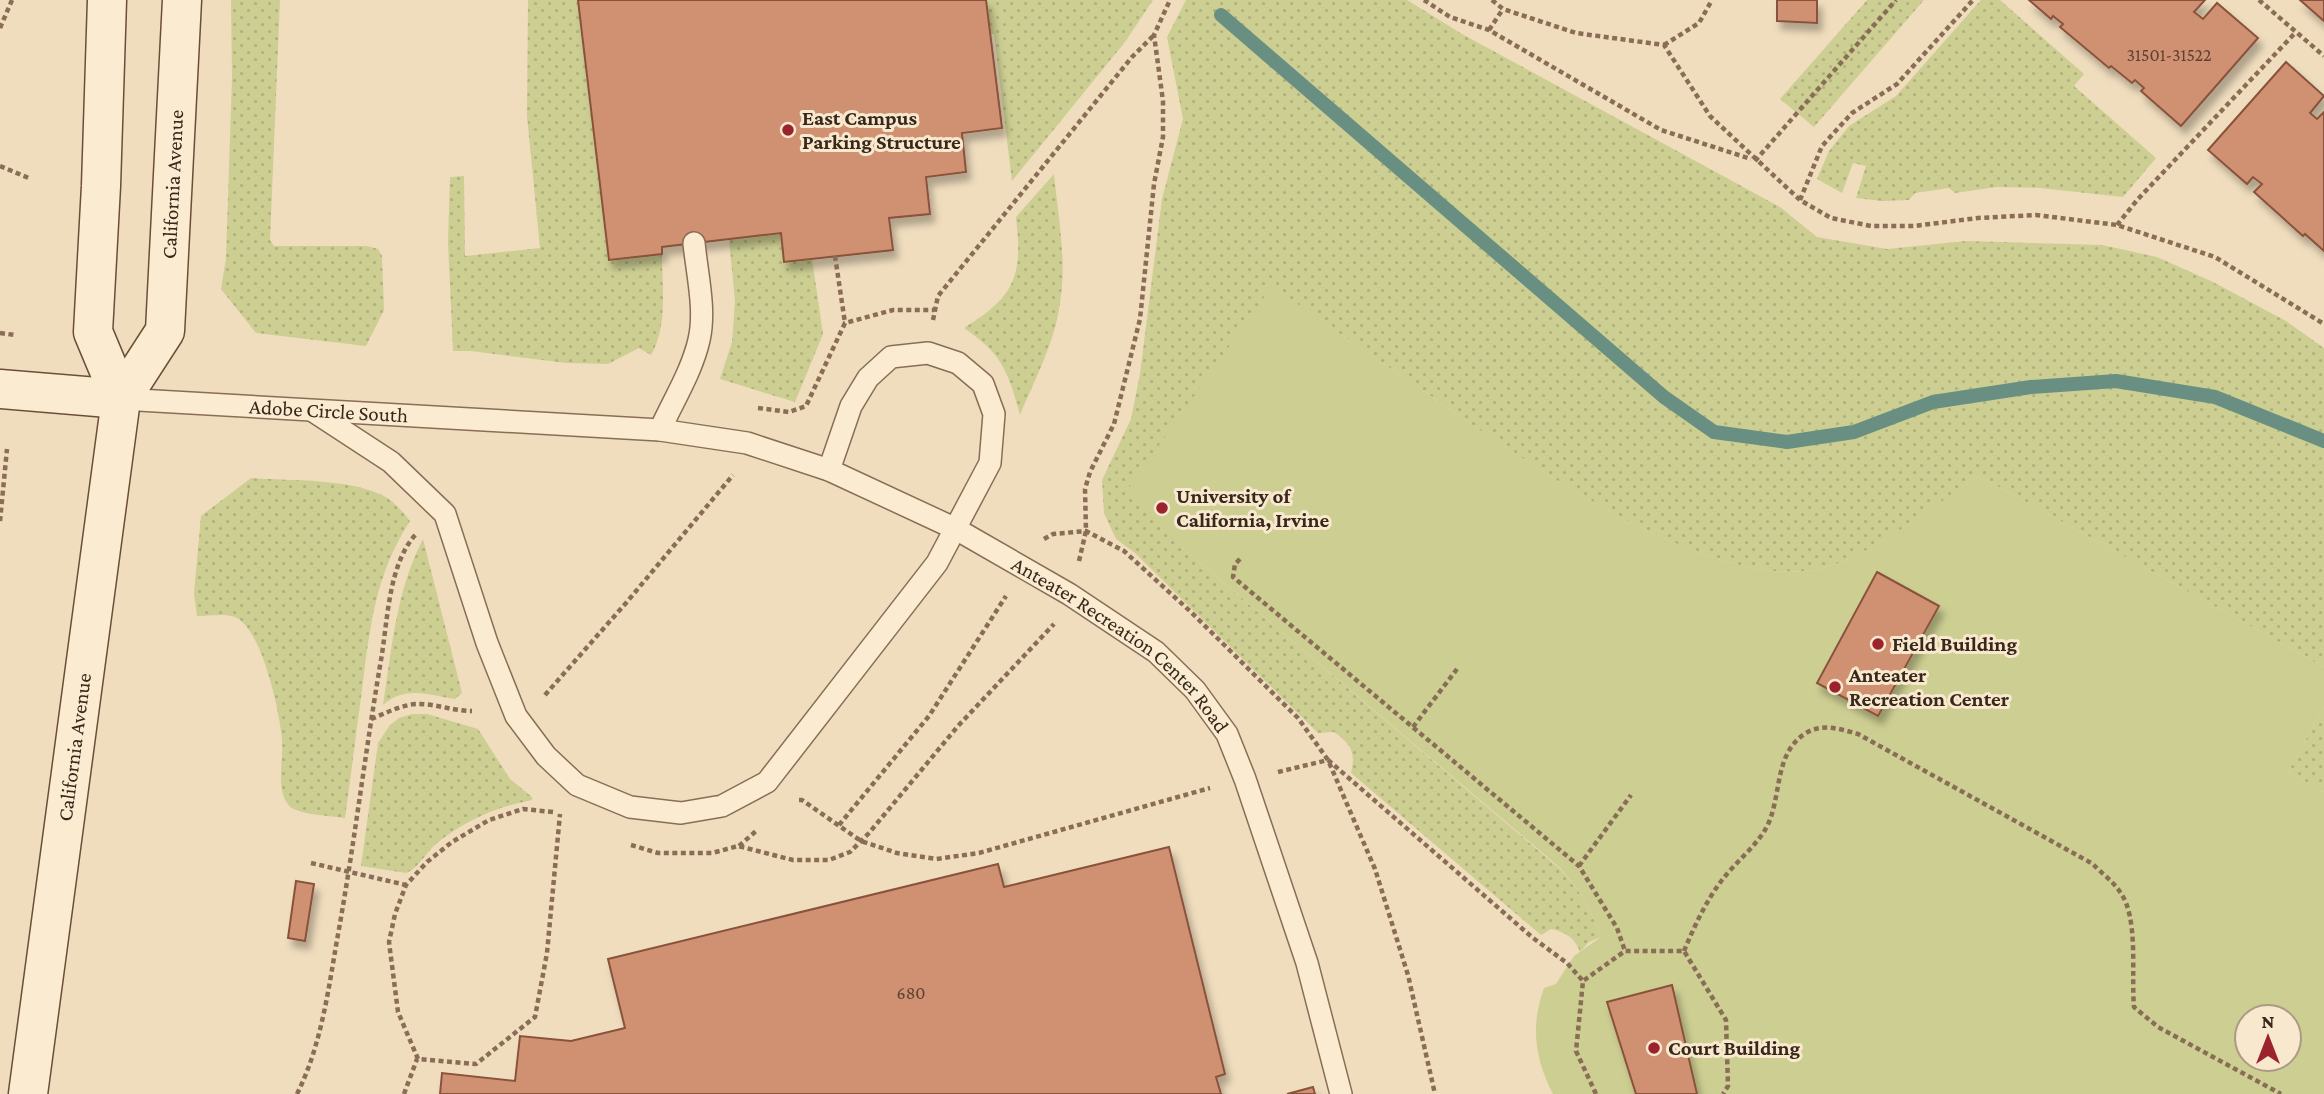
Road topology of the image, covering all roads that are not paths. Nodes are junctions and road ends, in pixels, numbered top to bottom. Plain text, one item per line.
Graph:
1 (107, 0) edge
2 (181, 0) edge
3 (694, 243) dead end
4 (0, 388) edge
5 (121, 399) junction
6 (311, 410) junction
7 (660, 430) junction
8 (829, 470) junction
9 (956, 529) junction
10 (28, 1094) edge
11 (1341, 1094) edge

1 - 5 main road
2 - 5 main road, California Avenue
3 - 7 lane
4 - 5 main road, Adobe Circle South
5 - 6 lane, Adobe Circle South
5 - 10 main road, California Avenue
6 - 7 lane, Adobe Circle South
6 - 9 lane
7 - 8 lane, Anteater Recreation Center Road
8 - 9 lane, Anteater Recreation Center Road
8 - 9 lane
9 - 11 lane, Anteater Recreation Center Road

